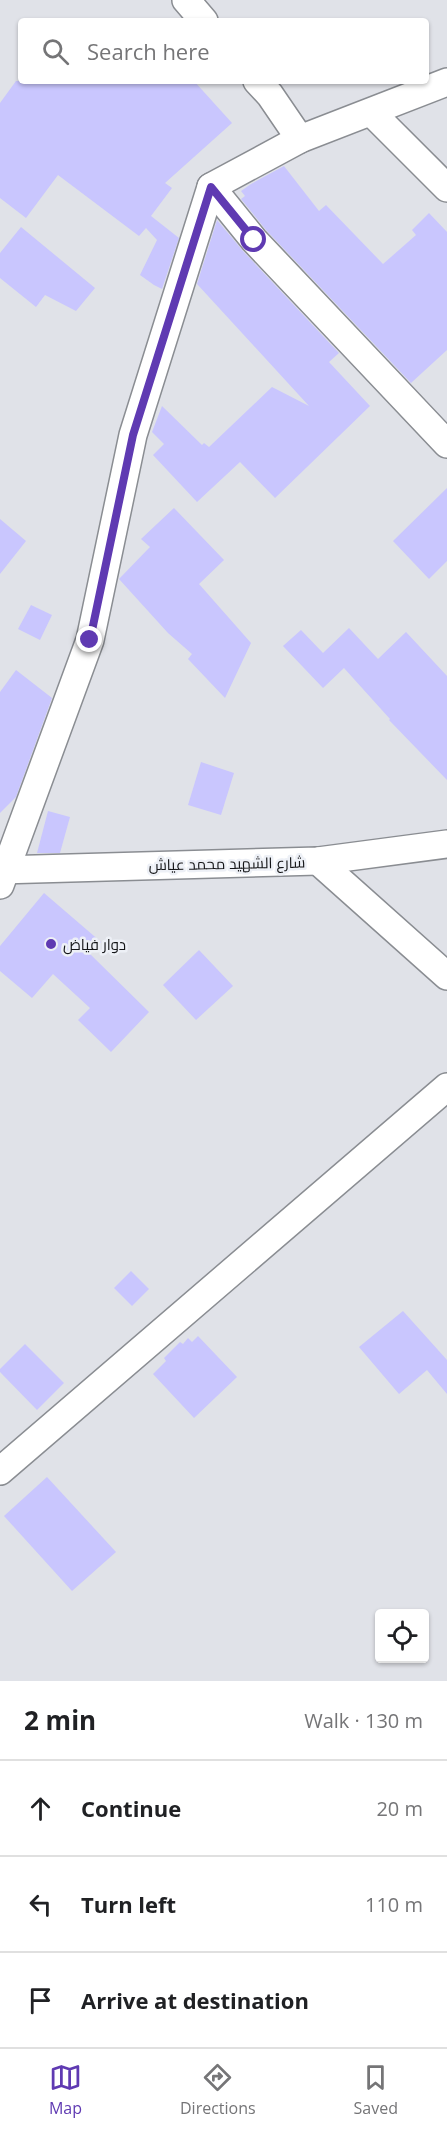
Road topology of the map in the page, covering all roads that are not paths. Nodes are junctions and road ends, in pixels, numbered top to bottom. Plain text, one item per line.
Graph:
1 (186, 0) edge
2 (201, 18) edge
3 (447, 82) edge
4 (260, 84) edge
5 (372, 113) junction
6 (300, 139) junction
7 (211, 187) junction
8 (447, 189) edge
9 (447, 444) edge
10 (447, 844) edge
11 (318, 861) junction
12 (2, 871) edge
13 (447, 976) edge
14 (447, 1087) edge
15 (0, 1471) edge

1 - 2 street
3 - 5 street
4 - 6 street
5 - 6 street
5 - 8 street
6 - 7 street
7 - 9 street
7 - 12 street
10 - 11 street, شارع الشهيد محمد عياش
11 - 12 street, شارع الشهيد محمد عياش
11 - 13 street
14 - 15 street

